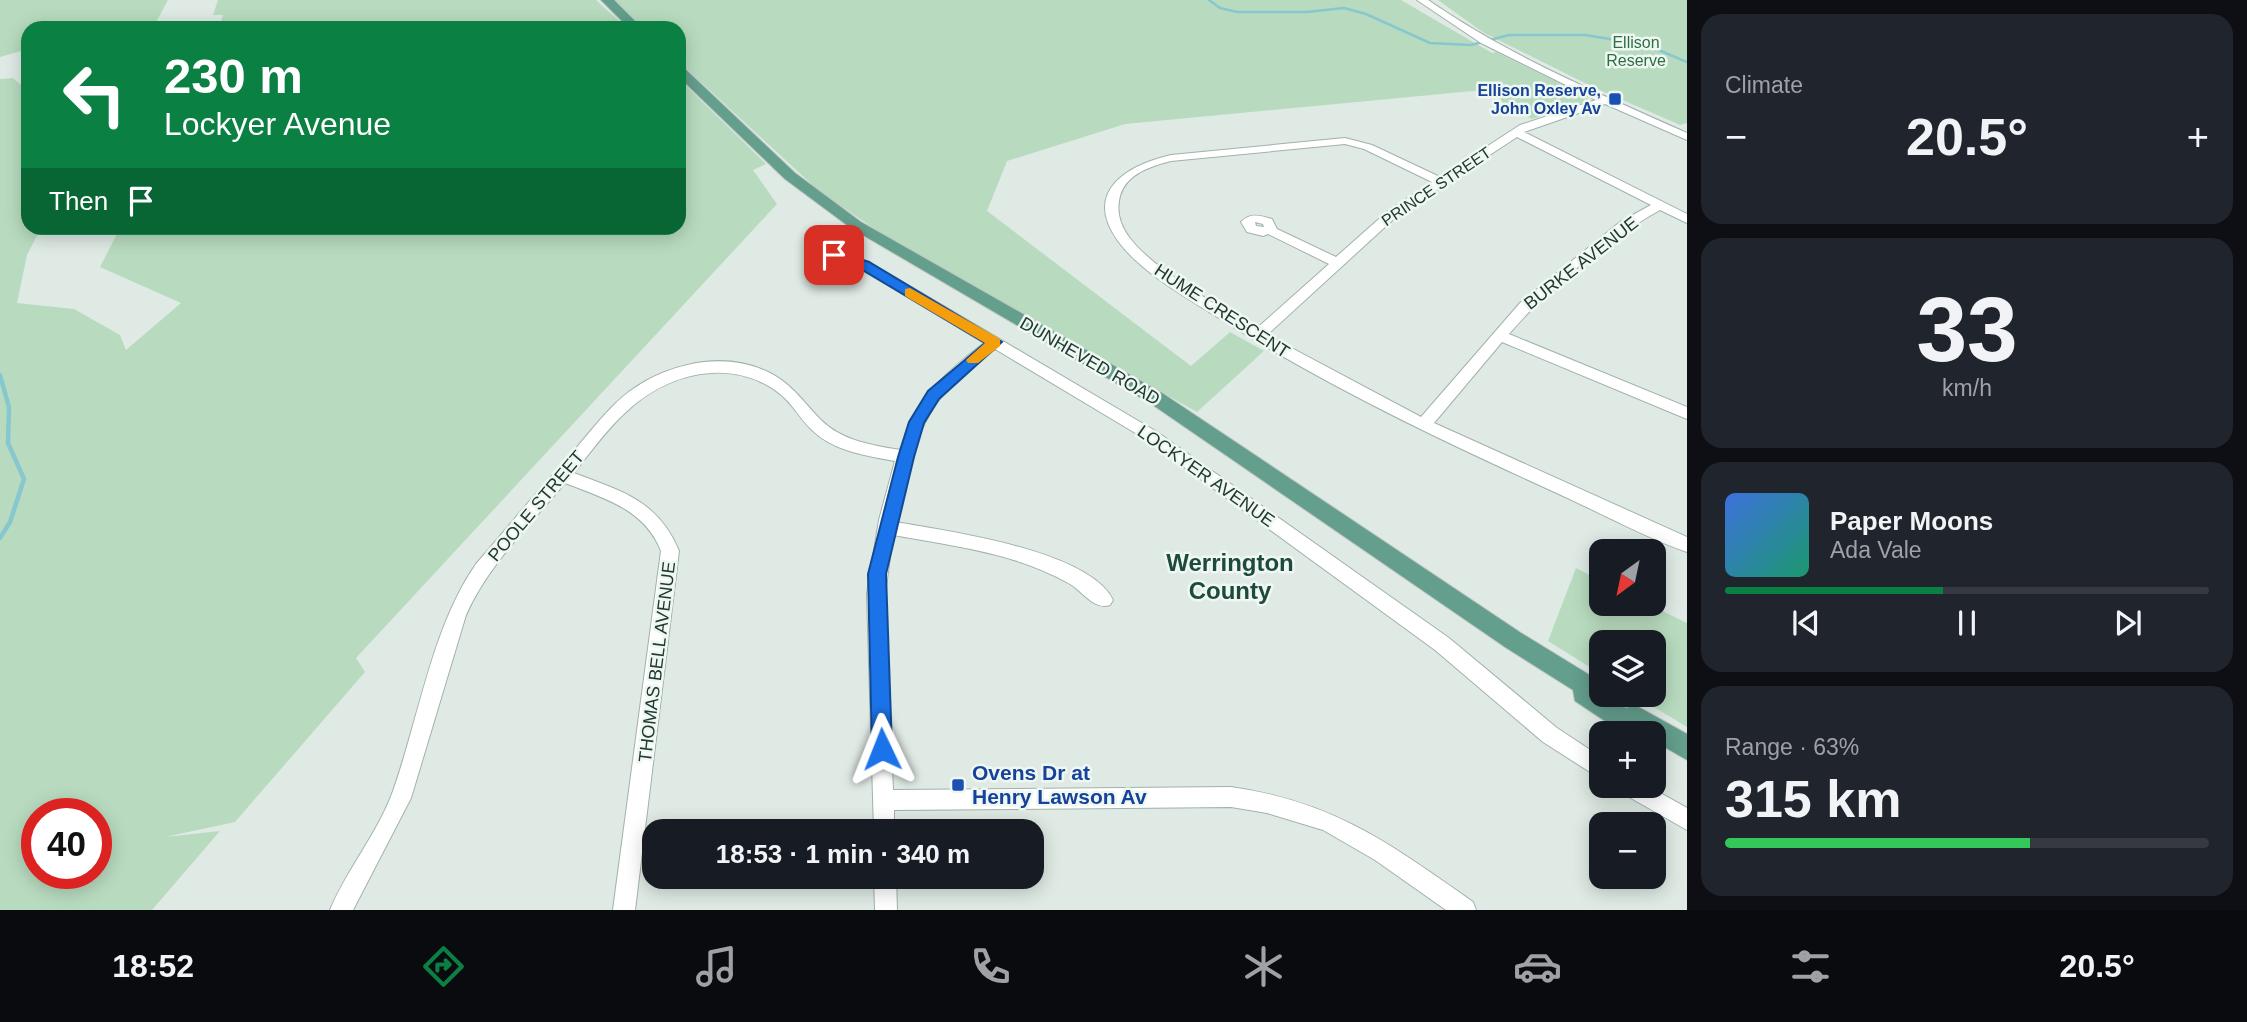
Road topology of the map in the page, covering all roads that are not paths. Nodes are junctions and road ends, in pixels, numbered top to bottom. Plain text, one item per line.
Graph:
1 (607, 0) edge
2 (1422, 0) edge
3 (628, 21) edge
4 (686, 77) edge
5 (1607, 100) junction
6 (1516, 132) junction
7 (1684, 133) edge
8 (1439, 181) junction
9 (1661, 205) junction
10 (1687, 219) edge
11 (1269, 230) dead end
12 (817, 253) dead end
13 (1337, 263) junction
14 (1499, 335) junction
15 (1256, 337) junction
16 (995, 342) junction
17 (1687, 413) edge
18 (1425, 423) junction
19 (906, 457) junction
20 (562, 475) junction
21 (887, 527) junction
22 (1687, 545) edge
23 (1104, 600) dead end
24 (1513, 640) junction
25 (1589, 688) edge
26 (1621, 707) edge
27 (1625, 721) edge
28 (1687, 747) edge
29 (1666, 748) edge
30 (1589, 761) edge
31 (1687, 762) edge
32 (1649, 798) edge
33 (883, 800) junction
34 (884, 819) edge
35 (1687, 820) edge
36 (886, 889) edge
37 (341, 910) edge
38 (624, 910) edge
39 (886, 910) edge
40 (1465, 910) edge

1 - 3 main road
2 - 5 street
4 - 24 main road, DUNHEVED ROAD
5 - 6 street, PRINCE STREET
5 - 7 street
6 - 8 street, PRINCE STREET
6 - 9 street
8 - 13 street, PRINCE STREET
8 - 15 street, HUME CRESCENT
9 - 10 street
9 - 14 street, BURKE AVENUE
11 - 13 street
12 - 16 street, LOCKYER AVENUE
13 - 15 street, PRINCE STREET
14 - 17 street
14 - 18 street, BURKE AVENUE
15 - 18 street, HUME CRESCENT
16 - 19 street
16 - 30 street, LOCKYER AVENUE
18 - 22 street, HUME CRESCENT
19 - 20 street, POOLE STREET
19 - 21 street
20 - 37 street, POOLE STREET
20 - 38 street, THOMAS BELL AVENUE
21 - 23 street
21 - 33 street
24 - 25 main road, DUNHEVED ROAD
24 - 27 main road, DUNHEVED ROAD
26 - 28 main road, DUNHEVED ROAD
29 - 31 main road
32 - 35 street
33 - 34 street
33 - 40 street
36 - 39 street

